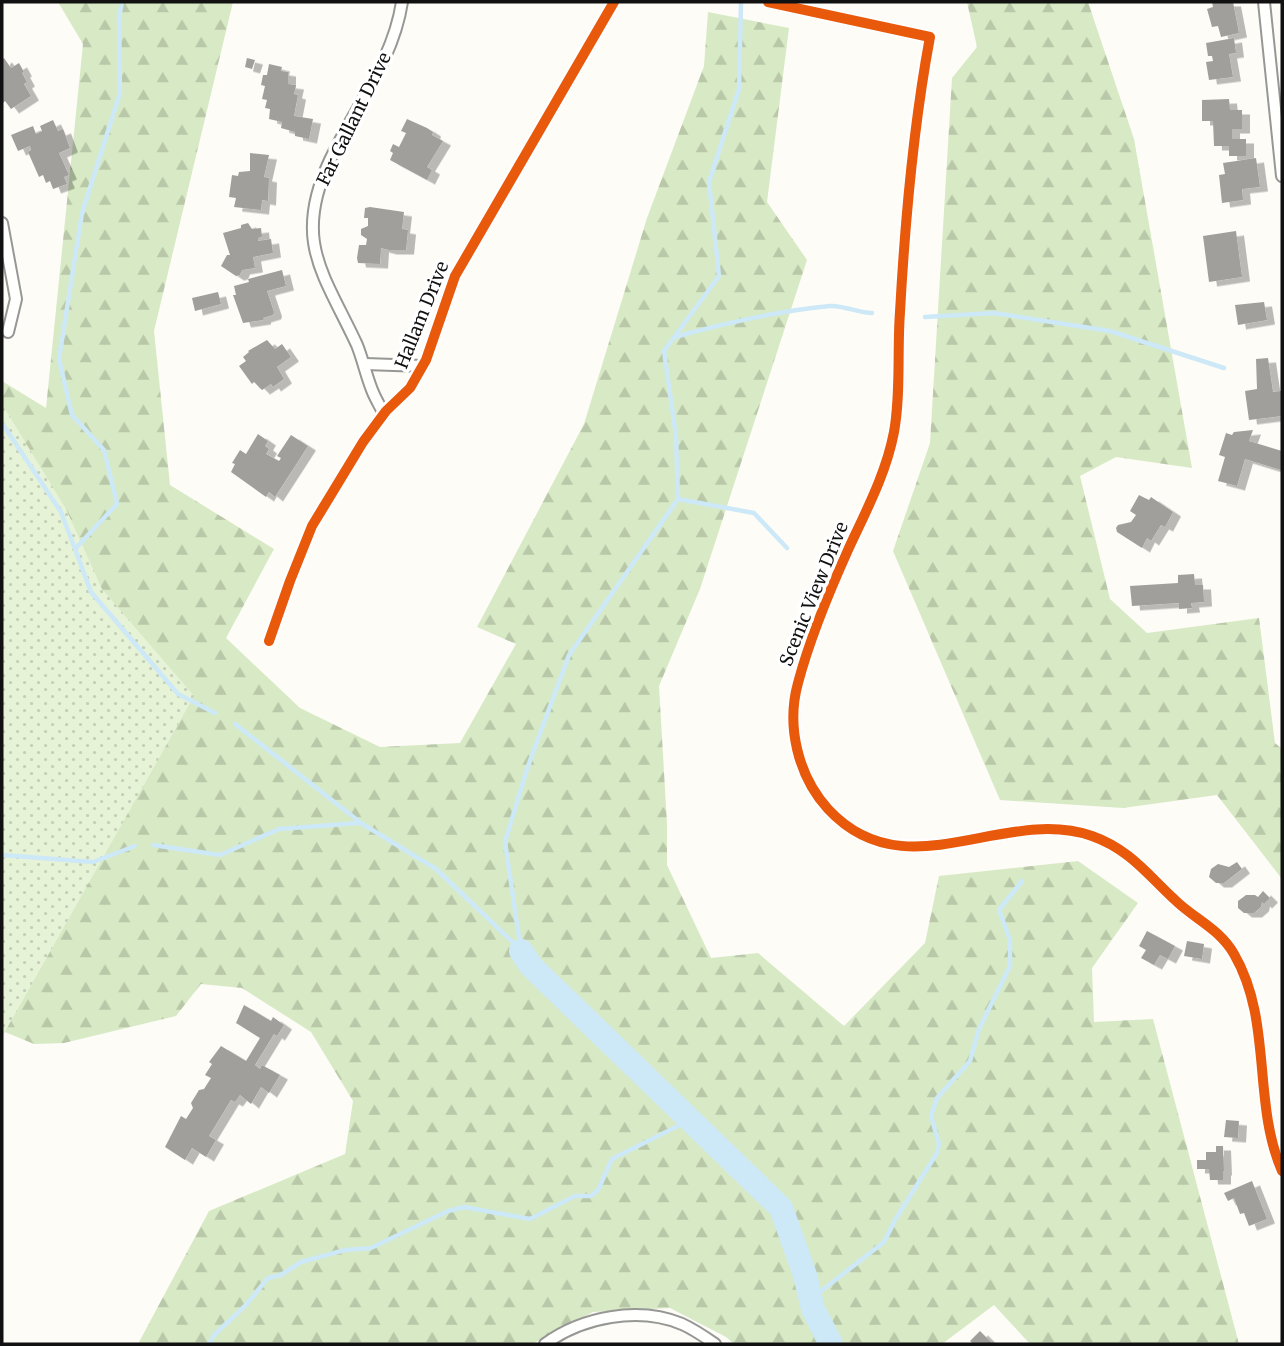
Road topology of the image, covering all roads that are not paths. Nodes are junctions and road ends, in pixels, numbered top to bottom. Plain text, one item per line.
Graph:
1 (402, 2) edge
2 (614, 2) edge
3 (768, 2) edge
4 (1264, 2) edge
5 (1282, 176) edge
6 (2, 223) edge
7 (8, 332) dead end
8 (365, 364) junction
9 (423, 366) junction
10 (384, 414) junction
11 (269, 641) dead end
12 (1282, 1171) edge
13 (545, 1344) edge
14 (715, 1344) edge

1 - 8 street, Far Gallant Drive
2 - 9 street, Hallam Drive
3 - 12 street, Scenic View Drive
4 - 5 street
6 - 7 street
8 - 9 street, Hallam Drive
8 - 10 street, Hallam Drive
9 - 10 street, Hallam Drive
10 - 11 street, Hallam Drive
13 - 14 street

